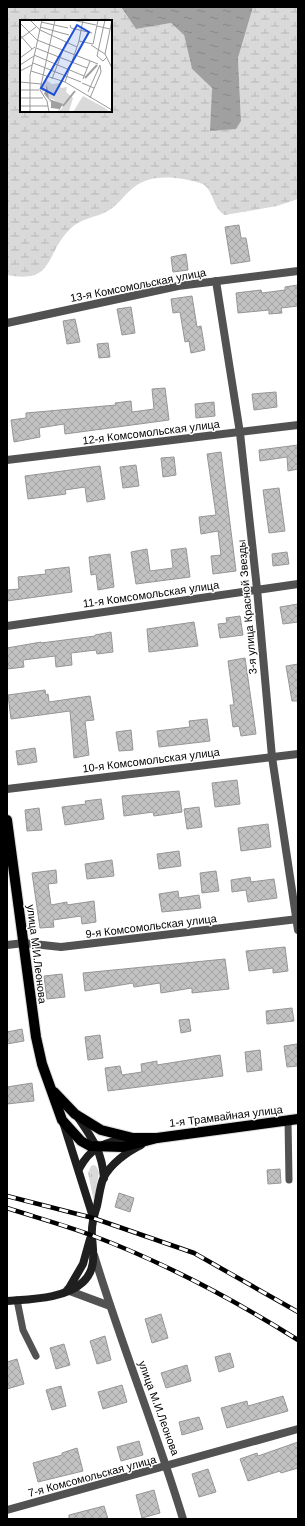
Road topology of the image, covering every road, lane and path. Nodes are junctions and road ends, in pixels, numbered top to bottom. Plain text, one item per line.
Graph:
1 (298, 271) edge
2 (216, 281) junction
3 (7, 323) edge
4 (298, 425) edge
5 (240, 433) junction
6 (7, 460) edge
7 (298, 584) edge
8 (257, 589) junction
9 (7, 626) edge
10 (298, 754) edge
11 (272, 757) junction
12 (7, 789) edge
13 (7, 820) edge
14 (297, 919) edge
15 (298, 930) edge
16 (24, 943) junction
17 (7, 945) edge
18 (51, 1089) junction
19 (75, 1114) junction
20 (62, 1120) junction
21 (293, 1120) edge
22 (133, 1138) junction
23 (157, 1138) junction
24 (98, 1147) junction
25 (79, 1169) junction
26 (104, 1178) junction
27 (289, 1180) dead end
28 (93, 1218) junction
29 (91, 1235) junction
30 (94, 1255) junction
31 (67, 1290) junction
32 (17, 1300) junction
33 (7, 1301) edge
34 (110, 1306) junction
35 (36, 1356) dead end
36 (298, 1429) edge
37 (167, 1466) junction
38 (7, 1510) edge
39 (183, 1519) edge

1 - 2 street, 13-я Комсомольская улица
2 - 3 street, 13-я Комсомольская улица
2 - 5 street, 3-я улица Красной Звезды
4 - 5 street, 12-я Комсомольская улица
5 - 6 street, 12-я Комсомольская улица
5 - 8 street, 3-я улица Красной Звезды
7 - 8 street, 11-я Комсомольская улица
8 - 9 street, 11-я Комсомольская улица
8 - 11 street, 3-я улица Красной Звезды
10 - 11 street, 10-я Комсомольская улица
11 - 12 street, 10-я Комсомольская улица
11 - 14 street, 3-я улица Красной Звезды
13 - 16 main road, улица М.И.Леонова
14 - 15 street, 3-я улица Красной Звезды
14 - 16 street, 9-я Комсомольская улица
16 - 17 street, 9-я Комсомольская улица
16 - 18 main road, улица М.И.Леонова
18 - 19 main road
18 - 20 main road, улица М.И.Леонова
19 - 22 main road
19 - 24 main road
20 - 24 main road
20 - 25 main road
21 - 23 main road, 1-я Трамвайная улица
21 - 27 lane
22 - 23 main road
22 - 24 main road
23 - 24 main road
23 - 26 main road
24 - 25 main road
24 - 26 main road
25 - 28 main road
26 - 28 main road
28 - 29 main road, улица М.И.Леонова
29 - 30 main road, улица М.И.Леонова
29 - 31 main road
30 - 31 main road
30 - 34 street, улица М.И.Леонова
31 - 32 main road
31 - 34 street
32 - 33 main road
32 - 35 lane
34 - 37 street, улица М.И.Леонова
36 - 37 street, 7-я Комсомольская улица
37 - 38 street, 7-я Комсомольская улица
37 - 39 street, улица М.И.Леонова

